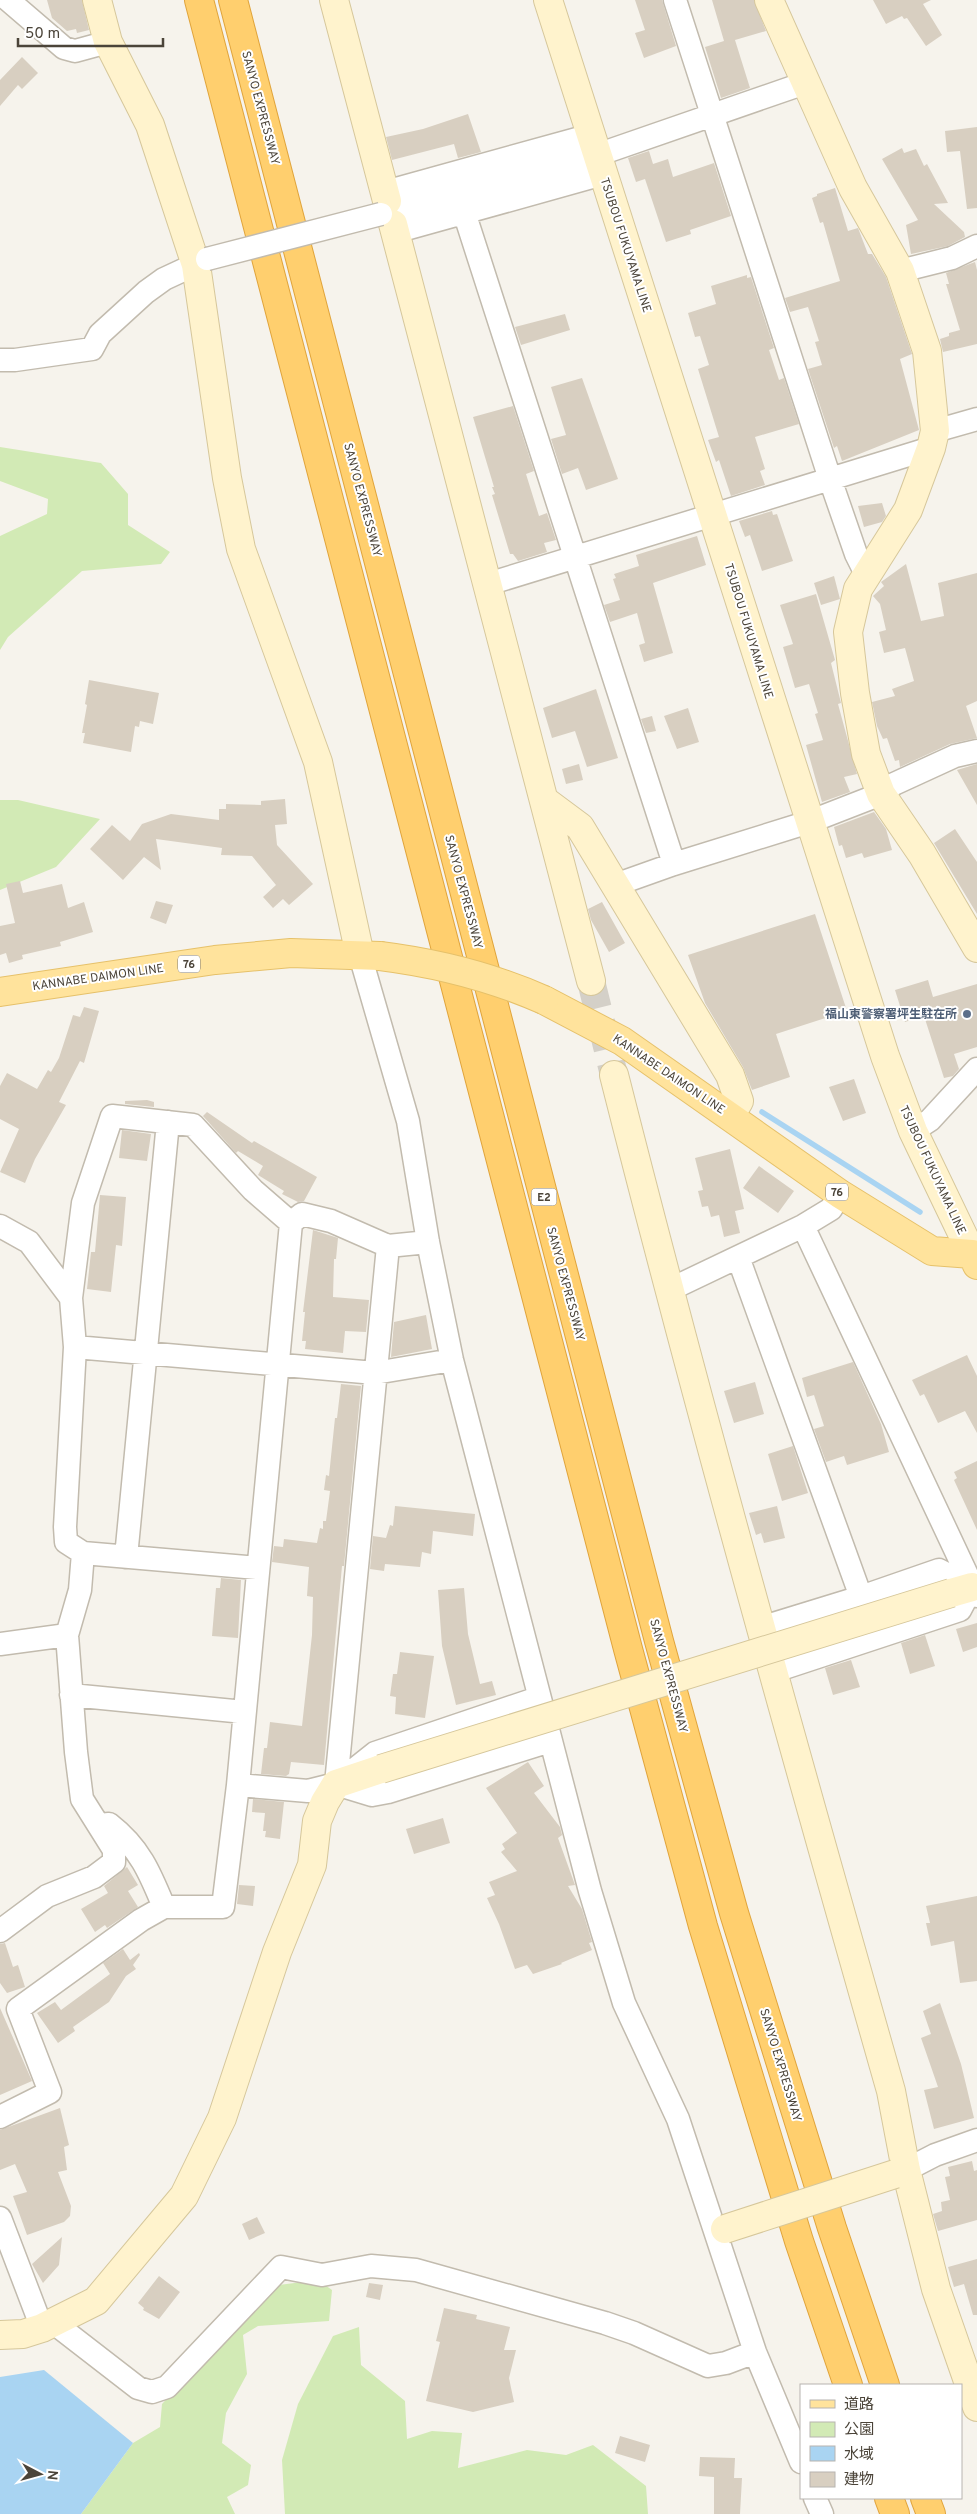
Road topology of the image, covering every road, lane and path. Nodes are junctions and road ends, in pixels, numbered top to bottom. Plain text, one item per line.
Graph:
1 (8, 0) edge
2 (97, 0) edge
3 (199, 0) edge
4 (233, 0) edge
5 (334, 0) edge
6 (548, 0) edge
7 (674, 0) edge
8 (769, 0) edge
9 (108, 42) junction
10 (805, 83) junction
11 (712, 115) junction
12 (597, 155) junction
13 (464, 212) junction
14 (388, 213) junction
15 (977, 246) edge
16 (202, 262) junction
17 (900, 271) junction
18 (0, 360) edge
19 (977, 419) edge
20 (933, 439) junction
21 (830, 479) junction
22 (712, 514) junction
23 (575, 556) junction
24 (866, 574) junction
25 (488, 584) junction
26 (977, 751) edge
27 (881, 794) junction
28 (545, 801) junction
29 (809, 822) junction
30 (598, 857) junction
31 (674, 864) junction
32 (562, 867) junction
33 (615, 885) junction
34 (977, 948) edge
35 (370, 955) junction
36 (590, 981) tunnel mouth
37 (0, 992) edge
38 (977, 1069) edge
39 (614, 1075) tunnel mouth
40 (730, 1116) junction
41 (168, 1122) junction
42 (913, 1131) junction
43 (840, 1194) junction
44 (291, 1223) junction
45 (0, 1226) edge
46 (803, 1226) junction
47 (428, 1242) junction
48 (388, 1246) junction
49 (738, 1257) junction
50 (974, 1259) edge
51 (669, 1290) junction
52 (71, 1298) junction
53 (75, 1347) junction
54 (145, 1353) junction
55 (452, 1360) junction
56 (278, 1366) junction
57 (375, 1373) junction
58 (83, 1553) junction
59 (126, 1557) junction
60 (257, 1568) junction
61 (969, 1590) edge
62 (862, 1597) junction
63 (760, 1628) junction
64 (67, 1634) junction
65 (0, 1644) edge
66 (772, 1672) junction
67 (71, 1695) junction
68 (538, 1698) junction
69 (244, 1712) junction
70 (550, 1741) junction
71 (336, 1784) junction
72 (238, 1785) junction
73 (99, 1825) junction
74 (164, 1907) junction
75 (0, 1931) edge
76 (0, 2117) edge
77 (977, 2140) edge
78 (901, 2172) junction
79 (0, 2218) edge
80 (720, 2231) junction
81 (48, 2325) junction
82 (0, 2335) edge
83 (755, 2352) junction
84 (848, 2384) edge
85 (885, 2384) edge
86 (977, 2407) edge
87 (800, 2460) edge
88 (815, 2499) edge
89 (889, 2499) edge
90 (925, 2499) edge
91 (822, 2514) edge
92 (895, 2514) edge
93 (931, 2514) edge

1 - 9 street
2 - 9 street
3 - 84 highway, E2
4 - 85 highway, SANYO EXPRESSWAY / E2
5 - 14 street
6 - 12 street, TSUBOU FUKUYAMA LINE
7 - 11 street
8 - 10 street
9 - 16 street
10 - 11 street
10 - 17 street
11 - 12 street
11 - 21 street
12 - 13 street
12 - 14 street
12 - 22 street, TSUBOU FUKUYAMA LINE
13 - 14 street
13 - 23 street
14 - 16 street, bridge
14 - 25 street
15 - 17 street
16 - 18 street
16 - 35 street
17 - 20 street
19 - 20 street
20 - 21 street
20 - 24 street
21 - 22 street
21 - 24 street
22 - 23 street
22 - 29 street, TSUBOU FUKUYAMA LINE
23 - 25 street
23 - 31 street
24 - 27 street
25 - 28 street
26 - 27 street
27 - 29 street
27 - 34 street
28 - 30 street
28 - 32 street
29 - 31 street
29 - 42 street, TSUBOU FUKUYAMA LINE
30 - 32 street
30 - 33 street
31 - 33 street
32 - 36 street
33 - 40 street
35 - 37 main road, KANNABE DAIMON LINE / 76
35 - 40 main road, KANNABE DAIMON LINE / 76, bridge
35 - 47 street
38 - 42 street
39 - 51 street
40 - 43 main road, KANNABE DAIMON LINE / 76
41 - 44 street
41 - 52 street
41 - 54 street
42 - 50 street, TSUBOU FUKUYAMA LINE
43 - 46 street
43 - 50 main road, KANNABE DAIMON LINE / 76
44 - 48 street
44 - 56 street
45 - 52 street
46 - 49 street
46 - 61 street
47 - 48 street
47 - 55 street
48 - 57 street
49 - 51 street
49 - 62 street
51 - 63 street
52 - 53 street
53 - 54 street
53 - 58 street
54 - 56 street
54 - 59 street
55 - 57 street
55 - 68 street
56 - 57 street
56 - 60 street
57 - 71 street
58 - 59 street
58 - 64 street
59 - 60 street
60 - 69 street
61 - 62 street
61 - 66 street
61 - 71 street, bridge
62 - 63 street
63 - 66 street
64 - 65 street
64 - 67 street
66 - 78 street
67 - 69 street
67 - 73 street
68 - 70 street
68 - 71 street
69 - 72 street
70 - 71 street
70 - 80 street
71 - 72 street
71 - 81 street
72 - 74 street
73 - 74 street
73 - 75 street
74 - 76 street
77 - 78 street
78 - 80 street, bridge
78 - 86 street
79 - 81 street
80 - 83 street
81 - 82 street
81 - 83 street
83 - 87 street
88 - 91 street
89 - 92 highway
90 - 93 highway

